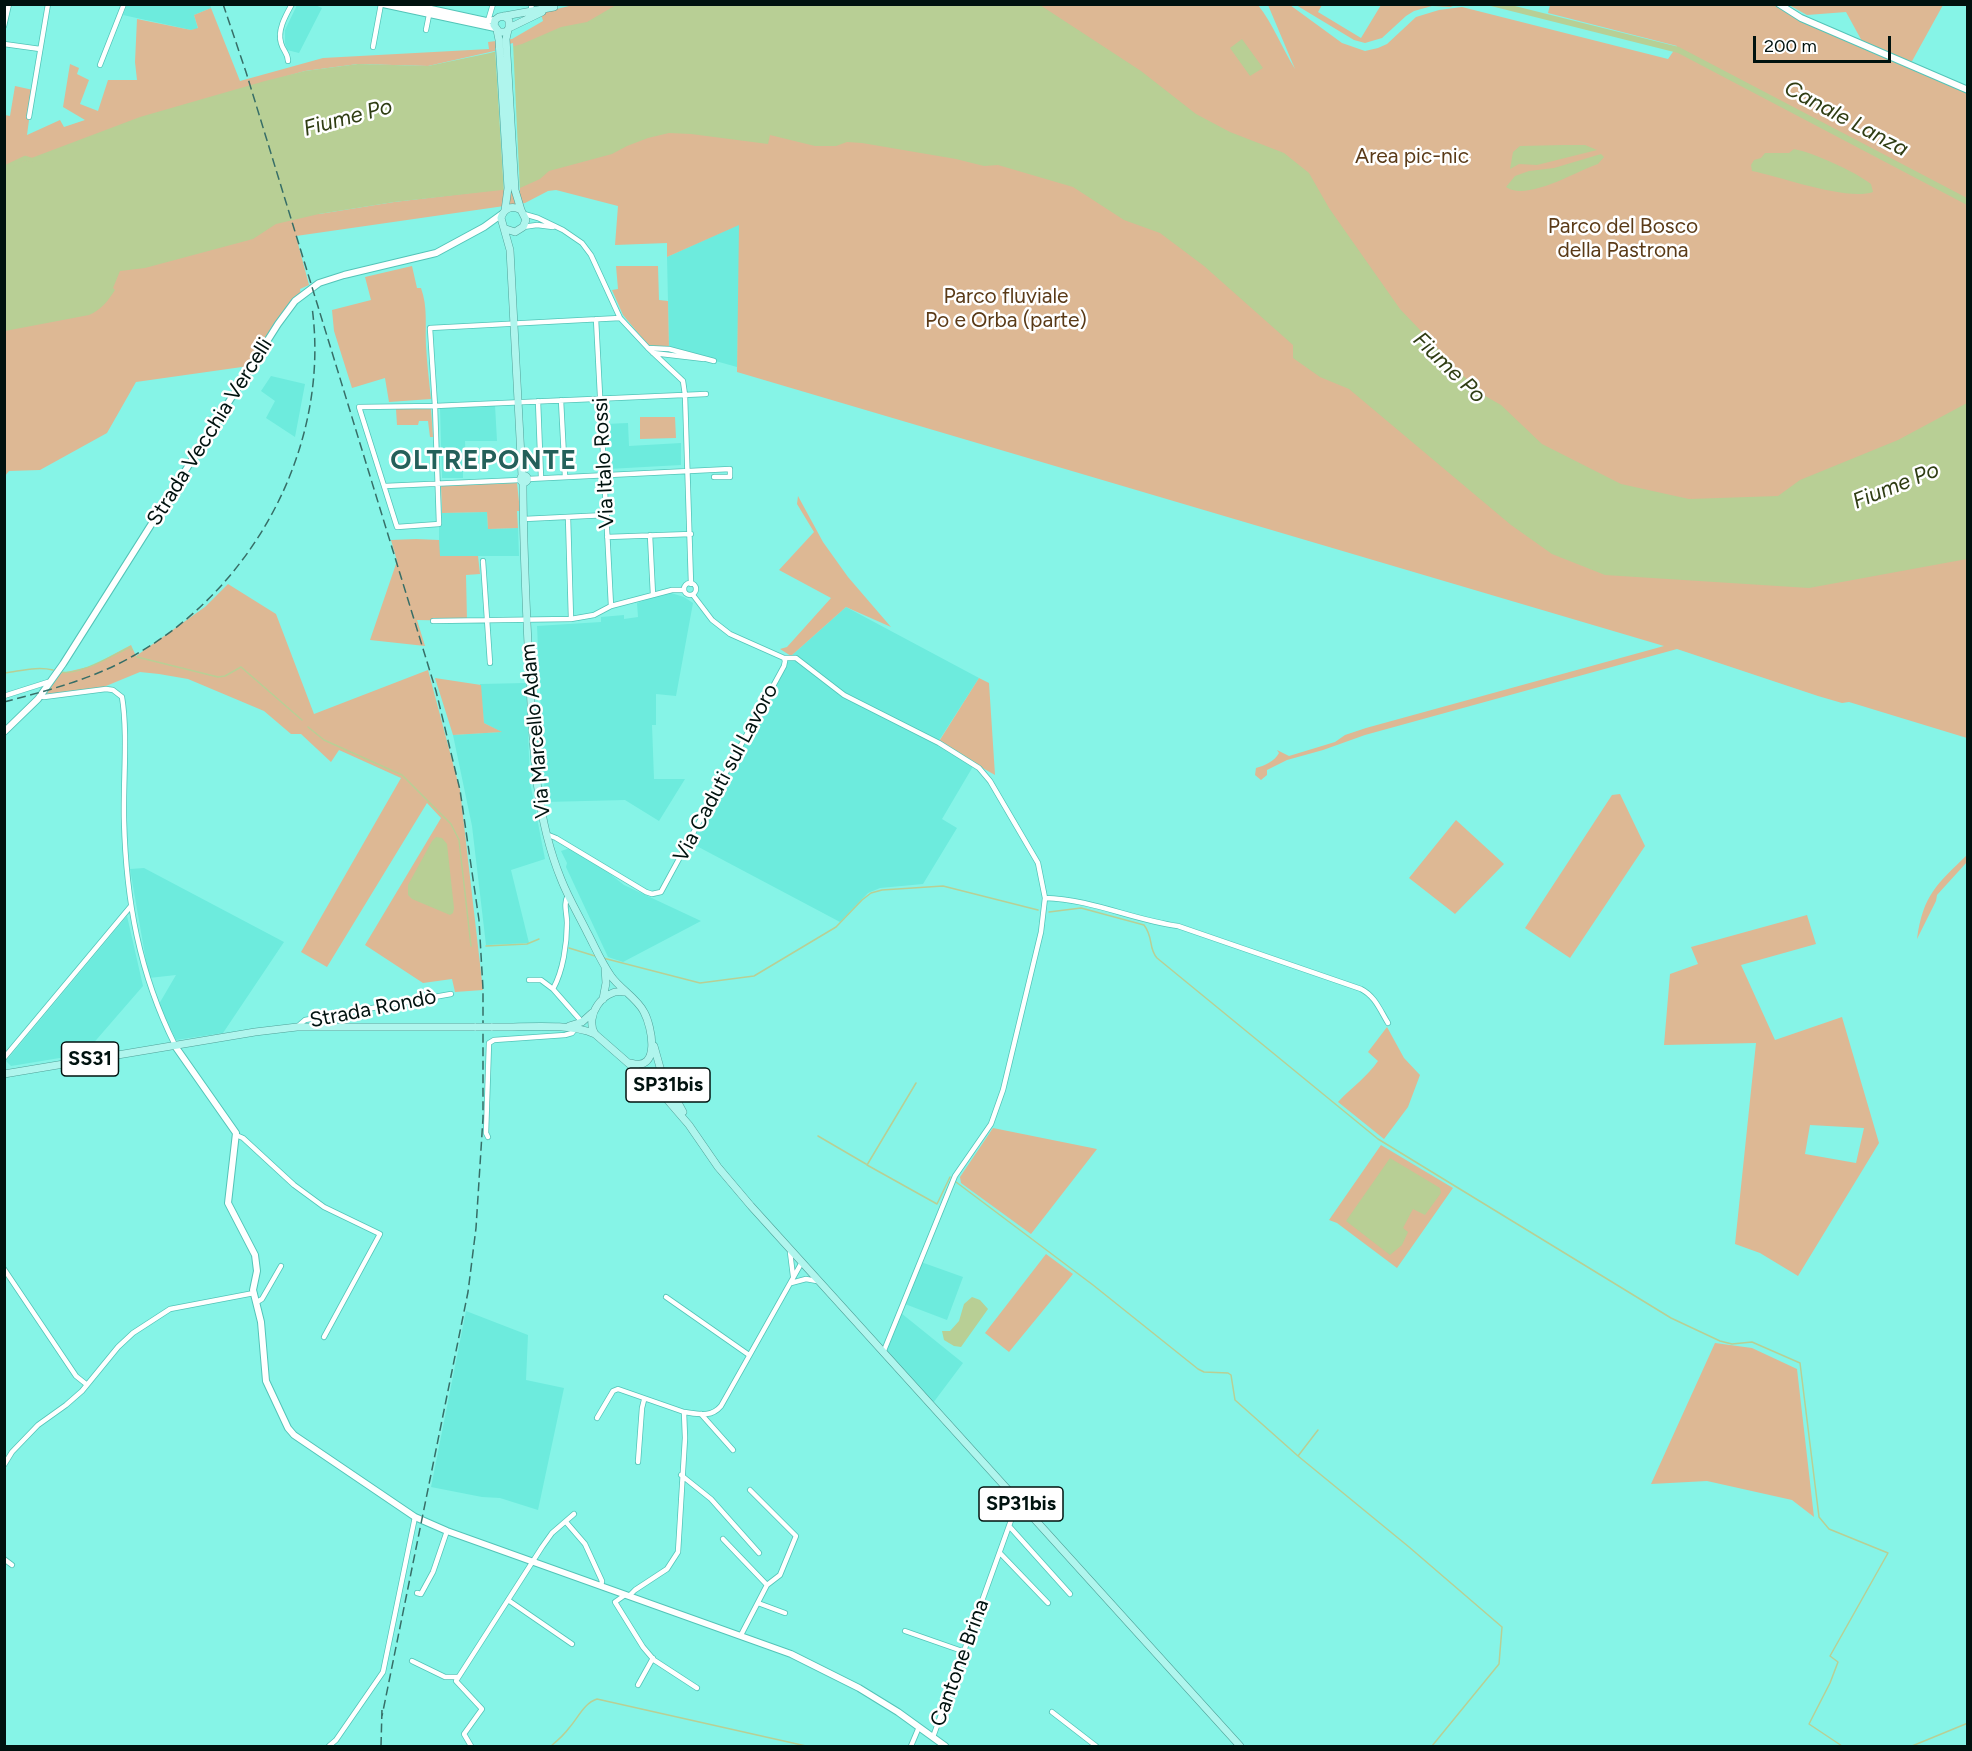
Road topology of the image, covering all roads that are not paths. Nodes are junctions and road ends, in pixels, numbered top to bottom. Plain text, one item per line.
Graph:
1 (9, 4) edge
2 (48, 4) edge
3 (124, 4) edge
4 (292, 4) edge
5 (382, 4) edge
6 (408, 4) edge
7 (493, 4) edge
8 (563, 4) edge
9 (1779, 4) edge
10 (554, 7) junction
11 (429, 15) junction
12 (504, 16) junction
13 (494, 25) junction
14 (4, 26) edge
15 (509, 29) junction
16 (426, 30) dead end
17 (503, 39) junction
18 (4, 44) edge
19 (374, 47) dead end
20 (40, 49) junction
21 (288, 62) dead end
22 (100, 65) dead end
23 (1968, 90) edge
24 (29, 117) dead end
25 (521, 209) junction
26 (505, 210) junction
27 (487, 225) junction
28 (504, 228) junction
29 (558, 228) junction
30 (521, 229) junction
31 (510, 250) junction
32 (620, 318) junction
33 (596, 319) junction
34 (515, 324) junction
35 (648, 348) junction
36 (653, 354) junction
37 (706, 394) dead end
38 (685, 395) junction
39 (601, 398) junction
40 (561, 400) junction
41 (538, 401) junction
42 (518, 402) junction
43 (435, 406) junction
44 (687, 471) junction
45 (605, 475) junction
46 (565, 477) junction
47 (714, 477) dead end
48 (541, 478) junction
49 (523, 480) junction
50 (438, 483) junction
51 (385, 486) junction
52 (607, 515) junction
53 (568, 517) junction
54 (524, 519) junction
55 (691, 534) junction
56 (650, 535) junction
57 (607, 537) junction
58 (483, 561) dead end
59 (691, 584) junction
60 (684, 590) junction
61 (653, 595) junction
62 (693, 595) junction
63 (611, 606) junction
64 (571, 619) junction
65 (527, 620) junction
66 (433, 621) dead end
67 (488, 621) junction
68 (784, 658) junction
69 (490, 663) dead end
70 (48, 682) junction
71 (4, 696) edge
72 (40, 696) junction
73 (4, 732) edge
74 (546, 834) junction
75 (549, 844) junction
76 (566, 844) junction
77 (568, 895) junction
78 (1045, 898) junction
79 (131, 905) junction
80 (604, 964) junction
81 (529, 980) dead end
82 (553, 989) junction
83 (624, 992) junction
84 (451, 994) dead end
85 (602, 1001) junction
86 (594, 1011) junction
87 (1388, 1023) dead end
88 (579, 1025) junction
89 (297, 1027) junction
90 (595, 1034) junction
91 (652, 1042) junction
92 (175, 1046) junction
93 (4, 1058) edge
94 (629, 1063) junction
95 (4, 1074) edge
96 (689, 1125) junction
97 (236, 1136) junction
98 (488, 1137) dead end
99 (788, 1247) junction
100 (802, 1262) junction
101 (280, 1266) dead end
102 (4, 1269) edge
103 (792, 1280) junction
104 (820, 1282) junction
105 (254, 1293) junction
106 (666, 1297) dead end
107 (257, 1302) junction
108 (324, 1337) dead end
109 (883, 1353) junction
110 (749, 1355) junction
111 (86, 1384) junction
112 (644, 1400) junction
113 (684, 1412) junction
114 (701, 1414) junction
115 (597, 1418) dead end
116 (734, 1450) dead end
117 (638, 1462) dead end
118 (4, 1465) edge
119 (681, 1475) junction
120 (750, 1490) dead end
121 (1018, 1501) junction
122 (574, 1514) dead end
123 (417, 1518) junction
124 (566, 1522) junction
125 (1009, 1526) junction
126 (447, 1531) junction
127 (723, 1539) dead end
128 (759, 1553) dead end
129 (1000, 1553) junction
130 (4, 1559) edge
131 (533, 1561) junction
132 (12, 1565) dead end
133 (767, 1585) junction
134 (601, 1586) junction
135 (417, 1593) dead end
136 (1070, 1594) dead end
137 (627, 1596) junction
138 (508, 1600) junction
139 (758, 1603) junction
140 (1048, 1603) dead end
141 (785, 1613) dead end
142 (905, 1631) dead end
143 (741, 1635) junction
144 (572, 1644) dead end
145 (965, 1652) junction
146 (653, 1658) junction
147 (412, 1662) dead end
148 (458, 1677) junction
149 (639, 1685) dead end
150 (697, 1688) dead end
151 (1052, 1712) dead end
152 (920, 1727) junction
153 (933, 1737) junction
154 (329, 1746) edge
155 (471, 1746) edge
156 (911, 1746) edge
157 (945, 1746) edge
158 (1095, 1746) edge
159 (1240, 1746) edge

1 - 14 street
2 - 20 street
3 - 22 street
4 - 21 street
5 - 11 street
5 - 19 street
6 - 13 street
7 - 13 street
8 - 10 main road
9 - 23 street
10 - 12 main road
10 - 15 main road
11 - 13 street
11 - 16 street
12 - 13 main road
12 - 15 main road
13 - 15 main road
13 - 17 main road
15 - 17 main road
17 - 25 main road
17 - 26 main road
18 - 20 street
20 - 24 street
25 - 26 main road
25 - 29 street
25 - 30 main road
26 - 27 street, Strada Vecchia Vercelli
26 - 28 main road
27 - 28 street
27 - 70 street, Strada Vecchia Vercelli
28 - 30 main road
28 - 31 main road, Via Marcello Adam
29 - 30 street
29 - 32 street
30 - 31 main road
31 - 34 main road, Via Marcello Adam
32 - 33 street
32 - 35 street
33 - 34 street
33 - 39 street, Via Italo Rossi
34 - 42 main road, Via Marcello Adam
34 - 43 street
35 - 36 street
35 - 36 street
36 - 38 street
37 - 38 street
38 - 39 street
38 - 44 street
39 - 40 street
39 - 45 street, Via Italo Rossi
40 - 41 street
40 - 46 street
41 - 42 street
41 - 48 street
42 - 43 street
42 - 49 main road, Via Marcello Adam
43 - 50 street
43 - 51 street
44 - 45 street
44 - 47 street
44 - 55 street
45 - 46 street
45 - 52 street, Via Italo Rossi
46 - 48 street
48 - 49 street
49 - 50 street
49 - 54 main road, Via Marcello Adam
50 - 51 street
50 - 51 street
52 - 53 street
52 - 57 street, Via Italo Rossi
53 - 54 street
53 - 64 street
54 - 65 main road, Via Marcello Adam
55 - 56 street
55 - 59 street
56 - 57 street
56 - 61 street
57 - 63 street, Via Italo Rossi
58 - 67 street
59 - 60 street
59 - 62 street
60 - 61 street
60 - 62 street
61 - 63 street
62 - 68 street, Via Caduti sul Lavoro
63 - 64 street
64 - 65 street
65 - 67 street
65 - 74 main road, Via Marcello Adam
66 - 67 street
67 - 69 street
68 - 76 street, Via Caduti sul Lavoro
68 - 78 street
70 - 71 street
70 - 72 street, Strada Vecchia Vercelli
72 - 73 street, Strada Vecchia Vercelli
72 - 79 street
74 - 75 main road, Via Marcello Adam
74 - 76 street, Via Caduti sul Lavoro
75 - 76 street
75 - 77 main road, Via Marcello Adam
77 - 80 main road, Via Marcello Adam
77 - 82 street
78 - 87 street
78 - 109 street
79 - 92 street
79 - 93 street
80 - 83 main road, Via Marcello Adam
80 - 85 main road, Via Marcello Adam
81 - 82 street
82 - 88 street
83 - 85 main road
83 - 91 main road
84 - 89 street, Strada Rondò
85 - 86 main road
86 - 88 main road, SS31
86 - 90 main road
88 - 89 main road, SS31, bridge
88 - 90 main road
88 - 98 street
89 - 92 main road, SS31
90 - 94 main road
91 - 94 main road
91 - 96 main road, SP31bis
92 - 95 main road, SS31
92 - 97 street
94 - 96 main road, SP31bis
96 - 99 main road, SP31bis
97 - 105 street
97 - 108 street
99 - 100 main road, SP31bis
99 - 103 street
100 - 103 street
100 - 104 main road, SP31bis
101 - 107 street
102 - 111 street
103 - 104 street
103 - 110 street
104 - 109 main road, SP31bis
105 - 107 street, Cantone Brina
105 - 111 street
106 - 110 street
107 - 123 street, Cantone Brina
109 - 121 main road, SP31bis
110 - 114 street
111 - 118 street
112 - 113 street
112 - 115 street
112 - 117 street
113 - 114 street
113 - 119 street
114 - 116 street
119 - 128 street
119 - 137 street
120 - 133 street
121 - 125 street, Cantone Brina
121 - 159 main road, SP31bis
122 - 124 street
123 - 126 street, Cantone Brina
123 - 154 street
124 - 131 street
124 - 134 street
125 - 129 street, Cantone Brina
125 - 136 street
126 - 131 street, Cantone Brina
126 - 135 street
127 - 133 street
129 - 140 street
129 - 145 street, Cantone Brina
130 - 132 street
131 - 134 street, Cantone Brina
131 - 138 street
133 - 139 street
134 - 137 street, Cantone Brina
137 - 143 street, Cantone Brina
137 - 146 street
138 - 144 street
138 - 148 street
139 - 141 street
139 - 143 street
142 - 145 street
143 - 152 street, Cantone Brina
145 - 153 street, Cantone Brina
146 - 149 street
146 - 150 street
147 - 148 street
148 - 155 street
151 - 158 street
152 - 153 street, Cantone Brina
152 - 156 street
153 - 157 street

